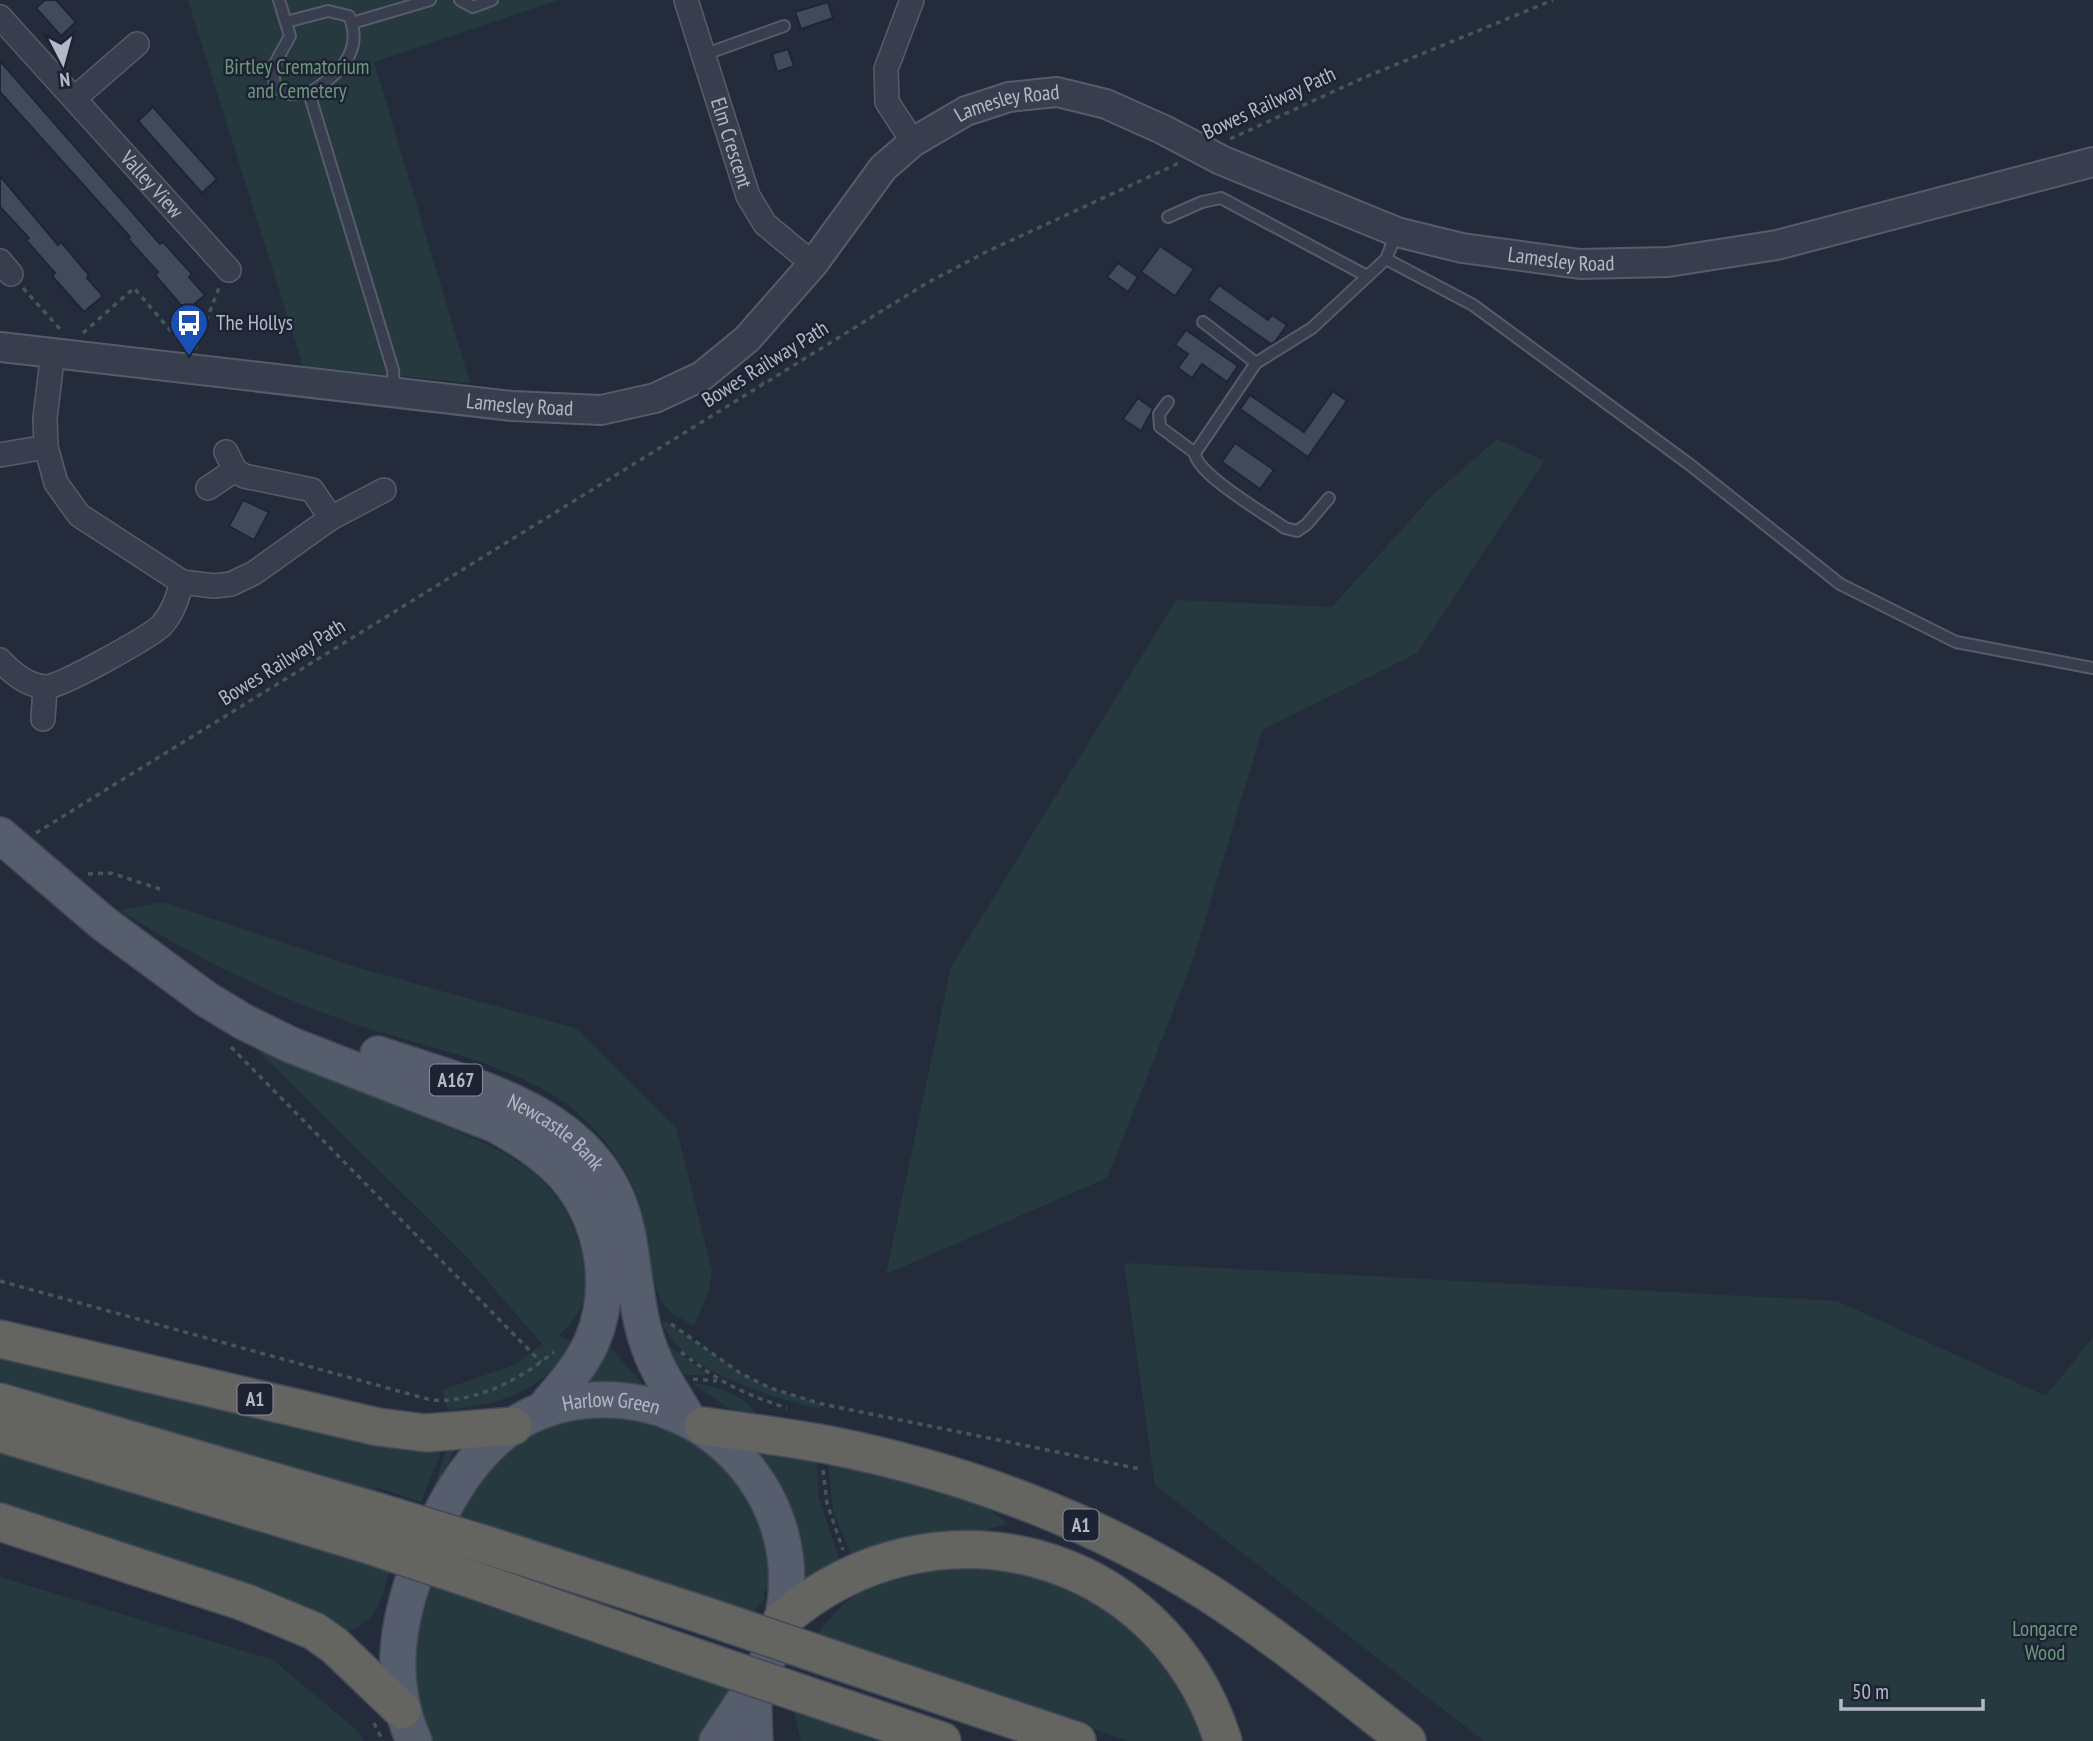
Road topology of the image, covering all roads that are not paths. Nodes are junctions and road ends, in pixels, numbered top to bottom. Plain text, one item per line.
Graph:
1 (279, 0) edge
2 (430, 0) edge
3 (460, 0) edge
4 (492, 0) edge
5 (686, 0) edge
6 (912, 0) edge
7 (0, 17) edge
8 (286, 22) junction
9 (352, 23) junction
10 (784, 26) dead end
11 (137, 44) dead end
12 (703, 55) junction
13 (309, 93) junction
14 (75, 98) junction
15 (913, 142) junction
16 (2093, 162) edge
17 (1168, 217) dead end
18 (1397, 232) junction
19 (1386, 259) junction
20 (813, 264) junction
21 (229, 270) road end
22 (1367, 276) junction
23 (1203, 323) dead end
24 (0, 346) edge
25 (65, 349) junction
26 (1255, 363) junction
27 (394, 393) junction
28 (1168, 402) dead end
29 (46, 447) junction
30 (1195, 453) junction
31 (0, 454) edge
32 (208, 488) dead end
33 (384, 490) dead end
34 (1329, 499) dead end
35 (331, 518) junction
36 (182, 582) junction
37 (0, 660) edge
38 (2093, 668) edge
39 (44, 687) junction
40 (43, 719) dead end
41 (0, 835) edge
42 (143, 953) junction
43 (0, 1339) edge
44 (0, 1402) edge
45 (528, 1418) junction
46 (695, 1422) junction
47 (0, 1433) edge
48 (0, 1522) edge
49 (369, 1527) junction
50 (782, 1620) junction
51 (753, 1686) junction
52 (408, 1725) edge
53 (717, 1741) edge
54 (755, 1741) edge
55 (942, 1741) edge
56 (1077, 1741) edge
57 (1223, 1741) edge
58 (1407, 1741) edge

1 - 8 lane
2 - 9 lane
3 - 4 lane
5 - 12 street, Elm Crescent
6 - 15 street
7 - 14 street, Valley View
8 - 9 lane
8 - 13 lane
9 - 13 lane
10 - 12 lane
11 - 14 street
12 - 20 street, Elm Crescent
13 - 27 lane
14 - 21 street, Valley View
15 - 18 street, Lamesley Road, bridge
15 - 20 street, Lamesley Road
16 - 18 street, Lamesley Road
17 - 22 lane
18 - 19 lane
19 - 22 lane
19 - 38 lane
20 - 27 street, Lamesley Road
22 - 26 lane
23 - 26 lane
24 - 25 street, Lamesley Road
25 - 27 street, Lamesley Road
25 - 29 street
26 - 30 lane
28 - 30 lane
29 - 31 street
29 - 36 street
30 - 34 lane
32 - 35 street
33 - 35 street
35 - 36 street
36 - 39 street
37 - 39 street
39 - 40 street
41 - 42 main road, Newcastle Bank / A167
42 - 45 main road, Newcastle Bank / A167
42 - 46 main road, Newcastle Bank / A167
43 - 45 highway, A1
44 - 49 highway
45 - 46 main road, Harlow Green / A167
45 - 52 main road, Harlow Green / A167
46 - 50 main road, Harlow Green / A167
46 - 58 highway, A1
47 - 49 highway
48 - 52 highway
49 - 55 highway, bridge
49 - 56 highway, bridge
50 - 51 main road, Harlow Green / A167
50 - 57 highway, A1
51 - 53 main road, Harlow Green / A167
51 - 54 main road, A167

